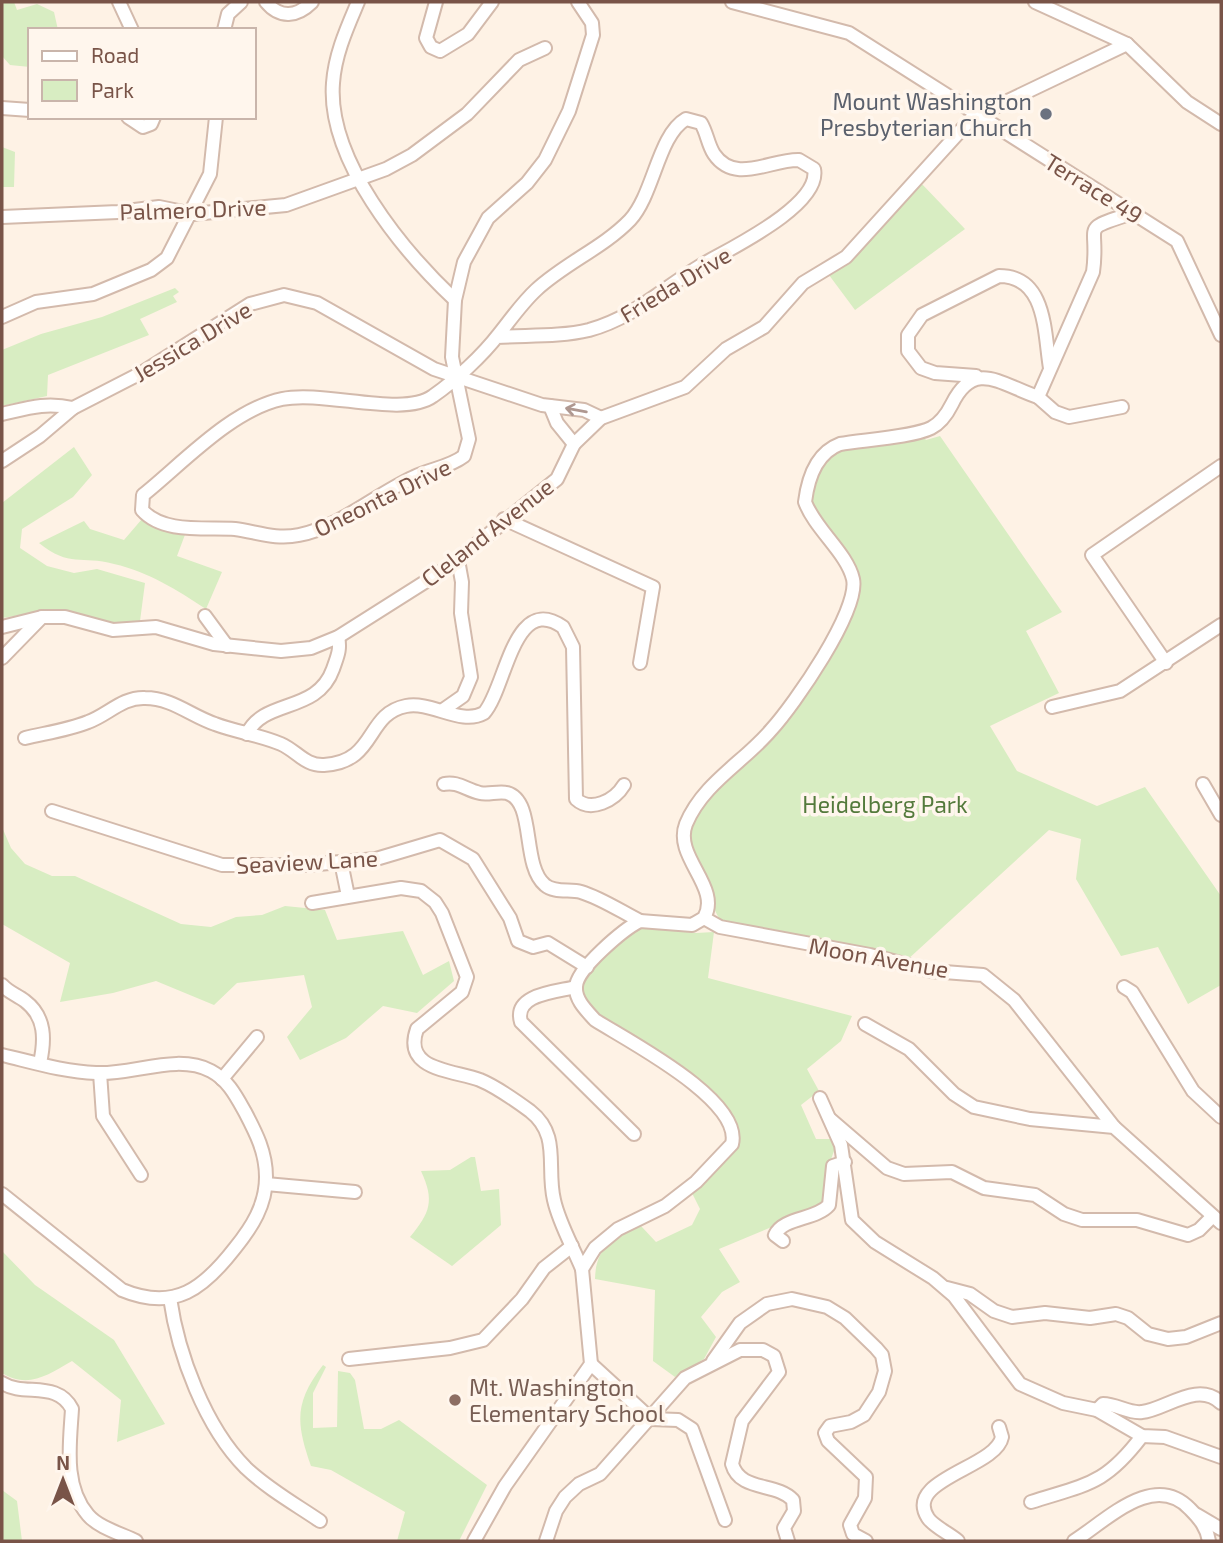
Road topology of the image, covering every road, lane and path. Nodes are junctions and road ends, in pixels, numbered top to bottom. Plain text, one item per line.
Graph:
1 (119, 2) edge
2 (241, 2) edge
3 (266, 2) edge
4 (312, 2) edge
5 (358, 2) edge
6 (436, 2) edge
7 (492, 2) edge
8 (578, 2) edge
9 (732, 2) edge
10 (1035, 2) edge
11 (131, 28) edge
12 (224, 28) edge
13 (1127, 44) junction
14 (545, 48) dead end
15 (2, 108) edge
16 (28, 110) edge
17 (979, 115) junction
18 (131, 119) edge
19 (153, 119) edge
20 (216, 119) edge
21 (1221, 124) edge
22 (358, 177) junction
23 (1133, 213) junction
24 (192, 214) junction
25 (2, 217) edge
26 (455, 300) junction
27 (2, 317) edge
28 (1220, 327) edge
29 (497, 337) junction
30 (1050, 368) junction
31 (456, 376) junction
32 (986, 379) junction
33 (1038, 397) junction
34 (550, 406) junction
35 (1122, 407) dead end
36 (73, 408) junction
37 (2, 414) edge
38 (601, 418) junction
39 (574, 444) junction
40 (2, 461) edge
41 (1221, 466) edge
42 (504, 519) junction
43 (458, 560) junction
44 (205, 616) dead end
45 (42, 617) junction
46 (1221, 625) edge
47 (2, 627) edge
48 (338, 637) junction
49 (227, 646) junction
50 (2, 658) edge
51 (640, 663) dead end
52 (1166, 663) junction
53 (1052, 707) dead end
54 (443, 710) junction
55 (247, 734) junction
56 (25, 738) dead end
57 (443, 784) dead end
58 (1203, 784) dead end
59 (624, 785) dead end
60 (52, 811) dead end
61 (1221, 815) edge
62 (341, 862) junction
63 (348, 897) junction
64 (312, 903) dead end
65 (704, 918) junction
66 (640, 920) junction
67 (587, 967) junction
68 (2, 985) edge
69 (576, 987) junction
70 (1124, 987) dead end
71 (865, 1024) dead end
72 (257, 1037) dead end
73 (2, 1055) edge
74 (40, 1063) junction
75 (100, 1073) junction
76 (222, 1079) junction
77 (820, 1098) dead end
78 (1221, 1117) edge
79 (830, 1119) junction
80 (1114, 1127) junction
81 (634, 1134) dead end
82 (845, 1162) junction
83 (141, 1175) dead end
84 (266, 1184) junction
85 (355, 1192) dead end
86 (2, 1194) edge
87 (1217, 1220) edge
88 (783, 1241) dead end
89 (572, 1246) junction
90 (582, 1269) junction
91 (946, 1288) junction
92 (170, 1298) junction
93 (1221, 1323) edge
94 (349, 1359) dead end
95 (713, 1361) junction
96 (591, 1364) junction
97 (2, 1383) edge
98 (1221, 1403) edge
99 (1097, 1410) junction
100 (651, 1419) junction
101 (999, 1427) dead end
102 (1142, 1436) junction
103 (1221, 1457) edge
104 (1031, 1502) dead end
105 (1193, 1512) junction
106 (725, 1520) dead end
107 (320, 1521) dead end
108 (1221, 1529) edge
109 (136, 1541) edge
110 (474, 1541) edge
111 (546, 1541) edge
112 (788, 1541) edge
113 (866, 1541) edge
114 (958, 1541) edge
115 (1074, 1541) edge
116 (1209, 1541) edge

1 - 11 street
2 - 12 street
3 - 4 street
5 - 22 street
6 - 7 street
8 - 26 street, Oneonta Drive
9 - 17 street, Terrace 49
10 - 13 street
13 - 17 street, Cleland Avenue
13 - 21 street
14 - 22 street, Palmero Drive
15 - 16 street
17 - 23 street, Terrace 49
17 - 38 street, Cleland Avenue
18 - 19 street
20 - 24 street
22 - 24 street, Palmero Drive
22 - 26 street
23 - 28 street, Terrace 49
23 - 30 street
24 - 25 street, Palmero Drive
24 - 27 street
26 - 31 street, Oneonta Drive
29 - 29 street, Frieda Drive
29 - 31 street
30 - 32 street
30 - 33 street
31 - 31 street, Oneonta Drive
31 - 34 street, Jessica Drive
31 - 36 street, Jessica Drive
32 - 33 street
32 - 65 street
33 - 35 street
38 -> 34 street, Jessica Drive
34 - 39 street
36 - 37 street
36 - 40 street, Jessica Drive
38 - 39 street, Cleland Avenue
39 - 42 street, Cleland Avenue
41 - 52 street
42 - 43 street, Cleland Avenue
42 - 51 street
43 - 48 street, Cleland Avenue
43 - 54 street
44 - 49 street
45 - 47 street, Cleland Avenue
45 - 49 street, Cleland Avenue
45 - 50 street
46 - 52 street
48 - 49 street, Cleland Avenue
48 - 55 street
52 - 53 street
54 - 55 street
54 - 59 street
55 - 56 street
57 - 66 street
58 - 61 street
60 - 62 street, Seaview Lane
62 - 63 street
62 - 67 street, Seaview Lane
63 - 64 street
63 - 89 street
65 - 66 street
65 - 80 street, Moon Avenue
66 - 67 street
67 - 69 street
68 - 74 street
69 - 81 street
69 - 90 street
70 - 78 street
71 - 80 street
72 - 76 street
73 - 74 street
74 - 75 street
75 - 76 street
75 - 83 street
76 - 84 street
77 - 79 street
79 - 82 street
79 - 87 street
80 - 87 street, Moon Avenue
82 - 88 street
82 - 91 street
84 - 85 street
84 - 92 street
86 - 92 street
89 - 90 street
89 - 94 street
90 - 96 street
91 - 93 street
91 - 99 street
92 - 107 street
95 - 100 street
95 - 112 street
95 - 113 street
96 - 100 street
96 - 110 street
97 - 109 street
98 - 99 street
99 - 102 street
100 - 106 street
100 - 111 street
101 - 114 street
102 - 103 street
102 - 104 street
105 - 108 street
105 - 115 street
105 - 116 street

